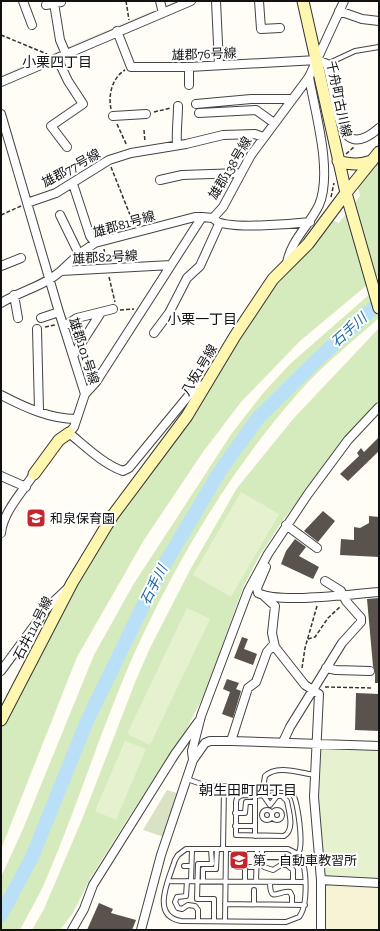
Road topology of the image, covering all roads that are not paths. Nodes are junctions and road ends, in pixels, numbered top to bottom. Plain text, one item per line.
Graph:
1 (23, 1) edge
2 (160, 1) edge
3 (191, 1) edge
4 (216, 1) edge
5 (259, 1) edge
6 (303, 1) edge
7 (344, 1) edge
8 (54, 3) dead end
9 (339, 11) junction
10 (162, 13) junction
11 (379, 21) edge
12 (32, 25) dead end
13 (280, 28) dead end
14 (117, 31) junction
15 (379, 47) edge
16 (66, 54) junction
17 (57, 58) junction
18 (322, 62) junction
19 (219, 65) junction
20 (189, 67) junction
21 (309, 77) junction
22 (1, 82) edge
23 (189, 85) dead end
24 (292, 99) junction
25 (196, 104) dead end
26 (178, 106) dead end
27 (200, 113) dead end
28 (1, 114) edge
29 (146, 114) dead end
30 (113, 116) dead end
31 (274, 123) junction
32 (379, 128) edge
33 (263, 137) junction
34 (177, 145) junction
35 (67, 147) dead end
36 (376, 156) edge
37 (338, 161) junction
38 (240, 173) junction
39 (160, 180) dead end
40 (73, 184) junction
41 (347, 197) junction
42 (27, 203) junction
43 (60, 216) dead end
44 (202, 217) junction
45 (216, 221) junction
46 (310, 222) junction
47 (99, 242) junction
48 (78, 254) junction
49 (21, 258) dead end
50 (287, 263) junction
51 (170, 265) junction
52 (1, 266) edge
53 (61, 271) junction
54 (50, 280) junction
55 (14, 295) junction
56 (1, 300) edge
57 (115, 308) road end
58 (379, 308) edge
59 (59, 312) junction
60 (100, 314) junction
61 (18, 318) dead end
62 (41, 318) dead end
63 (63, 324) junction
64 (36, 329) road end
65 (154, 333) dead end
66 (73, 356) junction
67 (208, 382) junction
68 (85, 394) junction
69 (1, 395) edge
70 (379, 407) edge
71 (39, 411) junction
72 (76, 419) junction
73 (69, 433) junction
74 (34, 474) joint
75 (1, 476) edge
76 (26, 487) junction
77 (3, 520) edge
78 (286, 525) junction
79 (1, 533) edge
80 (317, 548) dead end
81 (91, 550) joint
82 (268, 554) junction
83 (325, 581) dead end
84 (72, 583) junction
85 (379, 592) edge
86 (263, 596) junction
87 (345, 598) junction
88 (274, 644) junction
89 (326, 668) junction
90 (1, 671) edge
91 (370, 671) dead end
92 (313, 688) junction
93 (201, 716) junction
94 (1, 720) edge
95 (231, 740) junction
96 (283, 742) junction
97 (317, 744) junction
98 (379, 746) edge
99 (193, 760) junction
100 (315, 775) junction
101 (187, 779) junction
102 (224, 787) junction
103 (255, 788) junction
104 (263, 788) junction
105 (255, 795) junction
106 (263, 795) junction
107 (277, 796) junction
108 (255, 802) junction
109 (235, 813) junction
110 (255, 815) junction
111 (262, 815) junction
112 (272, 815) junction
113 (282, 815) junction
114 (289, 815) junction
115 (235, 826) junction
116 (255, 826) junction
117 (255, 836) junction
118 (192, 848) junction
119 (211, 848) junction
120 (217, 848) junction
121 (224, 849) junction
122 (245, 849) junction
123 (257, 849) junction
124 (262, 849) junction
125 (298, 854) junction
126 (184, 866) dead end
127 (191, 866) junction
128 (237, 867) dead end
129 (247, 867) junction
130 (256, 867) junction
131 (322, 880) junction
132 (169, 881) junction
133 (189, 881) junction
134 (197, 881) junction
135 (203, 881) junction
136 (225, 881) junction
137 (245, 881) junction
138 (256, 882) junction
139 (270, 882) junction
140 (293, 882) junction
141 (305, 882) junction
142 (379, 883) edge
143 (254, 890) dead end
144 (225, 904) junction
145 (254, 904) junction
146 (292, 904) junction
147 (305, 904) junction
148 (198, 921) junction
149 (214, 921) junction
150 (225, 921) junction
151 (72, 930) edge
152 (141, 930) edge
153 (321, 930) edge

1 - 12 street
2 - 10 street
3 - 10 street
4 - 19 street
5 - 13 street
6 - 18 street, 千舟町古川線
7 - 9 street, 雄郡138号線
8 - 16 street
9 - 11 street
9 - 18 street, 雄郡138号線
10 - 14 street
14 - 16 street
14 - 20 street, 雄郡76号線
15 - 18 lane
16 - 17 street
17 - 22 street
17 - 35 street
18 - 19 street, 雄郡76号線
18 - 21 street, 雄郡138号線
18 - 32 street
18 - 37 street, 千舟町古川線
19 - 20 street, 雄郡76号線
20 - 23 street
21 - 24 street, 雄郡138号線
21 - 46 street
24 - 25 street
24 - 31 street, 雄郡138号線
26 - 34 street
27 - 31 street
28 - 42 street, 雄郡101号線
29 - 30 street
31 - 33 street, 雄郡138号線
33 - 34 street, 雄郡77号線
33 - 38 street, 雄郡138号線
34 - 40 street, 雄郡77号線
36 - 37 street
36 - 41 street, 八坂1号線
37 - 41 street, 千舟町古川線
38 - 39 street
38 - 45 street, 雄郡138号線
40 - 42 street, 雄郡77号線
40 - 47 street
41 - 50 street, 八坂1号線
41 - 58 street, 千舟町古川線
42 - 54 street, 雄郡101号線
43 - 48 street
44 - 45 street, 雄郡138号線
44 - 47 street, 雄郡81号線
44 - 51 street
45 - 46 street
45 - 65 street
46 - 50 street
47 - 48 street, 雄郡81号線
48 - 53 street, 雄郡81号線
49 - 52 street
50 - 67 street, 八坂1号線
51 - 53 street, 雄郡82号線
51 - 68 street
53 - 54 street, 雄郡82号線
54 - 55 street, 雄郡82号線
54 - 59 street, 雄郡101号線
55 - 56 street, 雄郡82号線
55 - 61 street
57 - 60 street
59 - 62 street
59 - 63 street, 雄郡101号線
60 - 63 street
60 - 66 street
63 - 66 street, 雄郡101号線
64 - 71 street
66 - 68 street, 雄郡101号線
67 - 73 street
67 - 81 street, 八坂1号線
68 - 72 street, 雄郡101号線
69 - 71 street
70 - 78 street
71 - 72 street
72 - 73 street, 雄郡101号線
73 - 74 street
74 - 76 street
75 - 76 street
76 - 77 street
77 - 79 street
78 - 80 street
78 - 82 street
81 - 84 street, 石井114号線
82 - 86 street
82 - 93 street
83 - 87 street
84 - 90 street
84 - 94 street, 石井114号線
85 - 87 street
86 - 87 street
86 - 88 street
87 - 89 street
88 - 92 street
88 - 95 street
89 - 91 street
89 - 92 street
92 - 96 street
92 - 97 street
93 - 99 street
93 - 151 street
95 - 96 street
95 - 99 street
96 - 97 street
97 - 98 street
97 - 100 street
99 - 101 street
100 - 104 lane
100 - 131 street
101 - 102 lane
101 - 152 street
102 - 103 lane
102 - 121 lane
103 - 104 lane
103 - 105 lane
104 - 125 lane
105 - 106 lane
105 - 108 lane
105 - 109 lane
106 - 107 lane
106 - 107 lane
107 - 114 lane
108 - 109 lane
108 - 110 lane
109 - 115 lane
110 - 111 lane
110 - 116 lane
111 - 112 lane
111 - 112 lane
112 - 113 lane
112 - 113 lane
113 - 114 lane
114 - 117 lane
115 - 116 lane
115 - 117 lane
116 - 117 lane
118 - 119 lane
118 - 127 lane
118 - 132 lane
119 - 120 lane
119 - 134 lane
120 - 121 lane
120 - 135 lane
121 - 122 lane
121 - 136 lane
122 - 123 lane
122 - 129 lane
123 - 124 lane
123 - 130 lane
124 - 125 lane
124 - 140 lane
125 - 141 lane
126 - 127 lane
127 - 133 lane
128 - 129 lane
129 - 130 lane
129 - 137 lane
130 - 138 lane
131 - 142 street
131 - 153 street
132 - 133 lane
132 - 148 lane
133 - 134 lane
133 - 148 lane
134 - 135 lane
134 - 149 lane
135 - 136 lane
136 - 137 lane
136 - 144 lane
137 - 138 lane
138 - 139 lane
139 - 140 lane
139 - 146 lane
140 - 141 lane
141 - 147 lane
143 - 145 lane
144 - 145 lane
144 - 150 lane
145 - 146 lane
146 - 147 lane
147 - 150 lane
148 - 149 lane
149 - 150 lane

